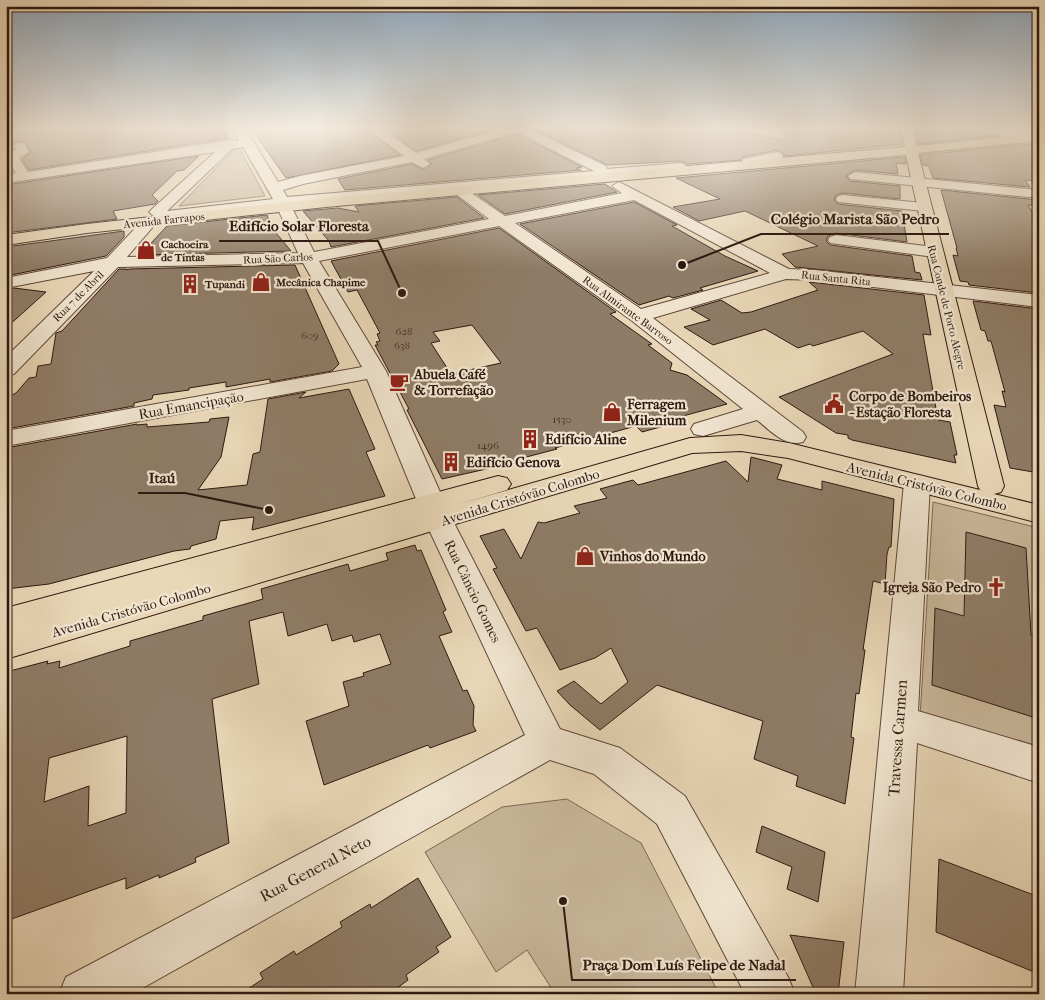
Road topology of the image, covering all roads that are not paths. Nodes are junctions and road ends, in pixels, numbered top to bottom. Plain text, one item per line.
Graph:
1 (33, 175) edge
2 (198, 175) edge
3 (266, 175) edge
4 (328, 175) edge
5 (437, 175) edge
6 (569, 175) edge
7 (586, 175) edge
8 (605, 175) edge
9 (915, 175) edge
10 (24, 176) joint
11 (855, 176) dead end
12 (6, 179) edge
13 (446, 181) junction
14 (492, 182) junction
15 (917, 182) junction
16 (1039, 194) edge
17 (636, 195) junction
18 (843, 198) dead end
19 (280, 199) junction
20 (923, 207) junction
21 (153, 217) junction
22 (503, 220) junction
23 (6, 233) edge
24 (6, 238) edge
25 (836, 240) dead end
26 (934, 252) junction
27 (309, 258) junction
28 (113, 262) junction
29 (785, 274) junction
30 (6, 283) edge
31 (943, 290) junction
32 (1039, 301) edge
33 (638, 316) junction
34 (6, 369) edge
35 (376, 372) junction
36 (761, 411) junction
37 (703, 428) junction
38 (794, 436) junction
39 (6, 439) edge
40 (918, 483) junction
41 (991, 486) junction
42 (1039, 497) edge
43 (435, 512) junction
44 (1039, 514) edge
45 (6, 621) edge
46 (6, 646) edge
47 (898, 721) junction
48 (547, 742) junction
49 (1039, 766) edge
50 (83, 994) edge
51 (771, 994) edge
52 (878, 994) edge

1 - 10 street
2 - 21 street, Rua 7 de Abril
3 - 19 street, Rua Câncio Gomes
4 - 19 street
5 - 13 street, Rua Almirante Barroso
6 - 13 main road, Avenida Farrapos
7 - 14 street
8 - 17 street
9 - 15 main road, Rua Conde de Porto Alegre
10 - 12 street
11 - 15 street
13 - 14 street
13 - 19 main road, Avenida Farrapos
13 - 22 street, Rua Almirante Barroso
14 - 19 street
15 - 16 street
15 - 20 main road, Rua Conde de Porto Alegre
17 - 22 street, Rua São Carlos
17 - 29 street
18 - 20 street
19 - 21 main road, Avenida Farrapos
19 - 24 street
19 - 27 street, Rua Câncio Gomes
20 - 26 main road, Rua Conde de Porto Alegre
21 - 23 main road, Avenida Farrapos
21 - 24 main road, Avenida Farrapos
21 - 28 street, Rua 7 de Abril
22 - 27 street, Rua São Carlos
22 - 33 street, Rua Almirante Barroso
25 - 26 street
26 - 31 main road, Rua Conde de Porto Alegre
27 - 28 street, Rua São Carlos
27 - 35 street, Rua Câncio Gomes
28 - 30 street, Rua São Carlos
28 - 34 street, Rua 7 de Abril
29 - 31 street, Rua Santa Rita
29 - 33 street, Rua Santa Rita
31 - 32 street, Rua Santa Rita
31 - 41 main road, Rua Conde de Porto Alegre
33 - 36 street, Rua Almirante Barroso
35 - 39 street, Rua Emancipação
35 - 43 street, Rua Câncio Gomes
36 - 37 street
36 - 38 street, Rua Almirante Barroso
37 - 38 main road, Avenida Cristóvão Colombo
37 - 43 main road, Avenida Cristóvão Colombo
38 - 41 main road, Avenida Cristóvão Colombo
40 - 43 main road, Avenida Cristóvão Colombo
40 - 44 main road, Avenida Cristóvão Colombo
40 - 47 street, Travessa Carmen
41 - 42 main road, Avenida Cristóvão Colombo
43 - 45 main road, Avenida Cristóvão Colombo
43 - 46 main road, Avenida Cristóvão Colombo
43 - 48 street, Rua Câncio Gomes
47 - 49 street
47 - 52 street, Travessa Carmen
48 - 50 street, Rua General Neto
48 - 51 street

